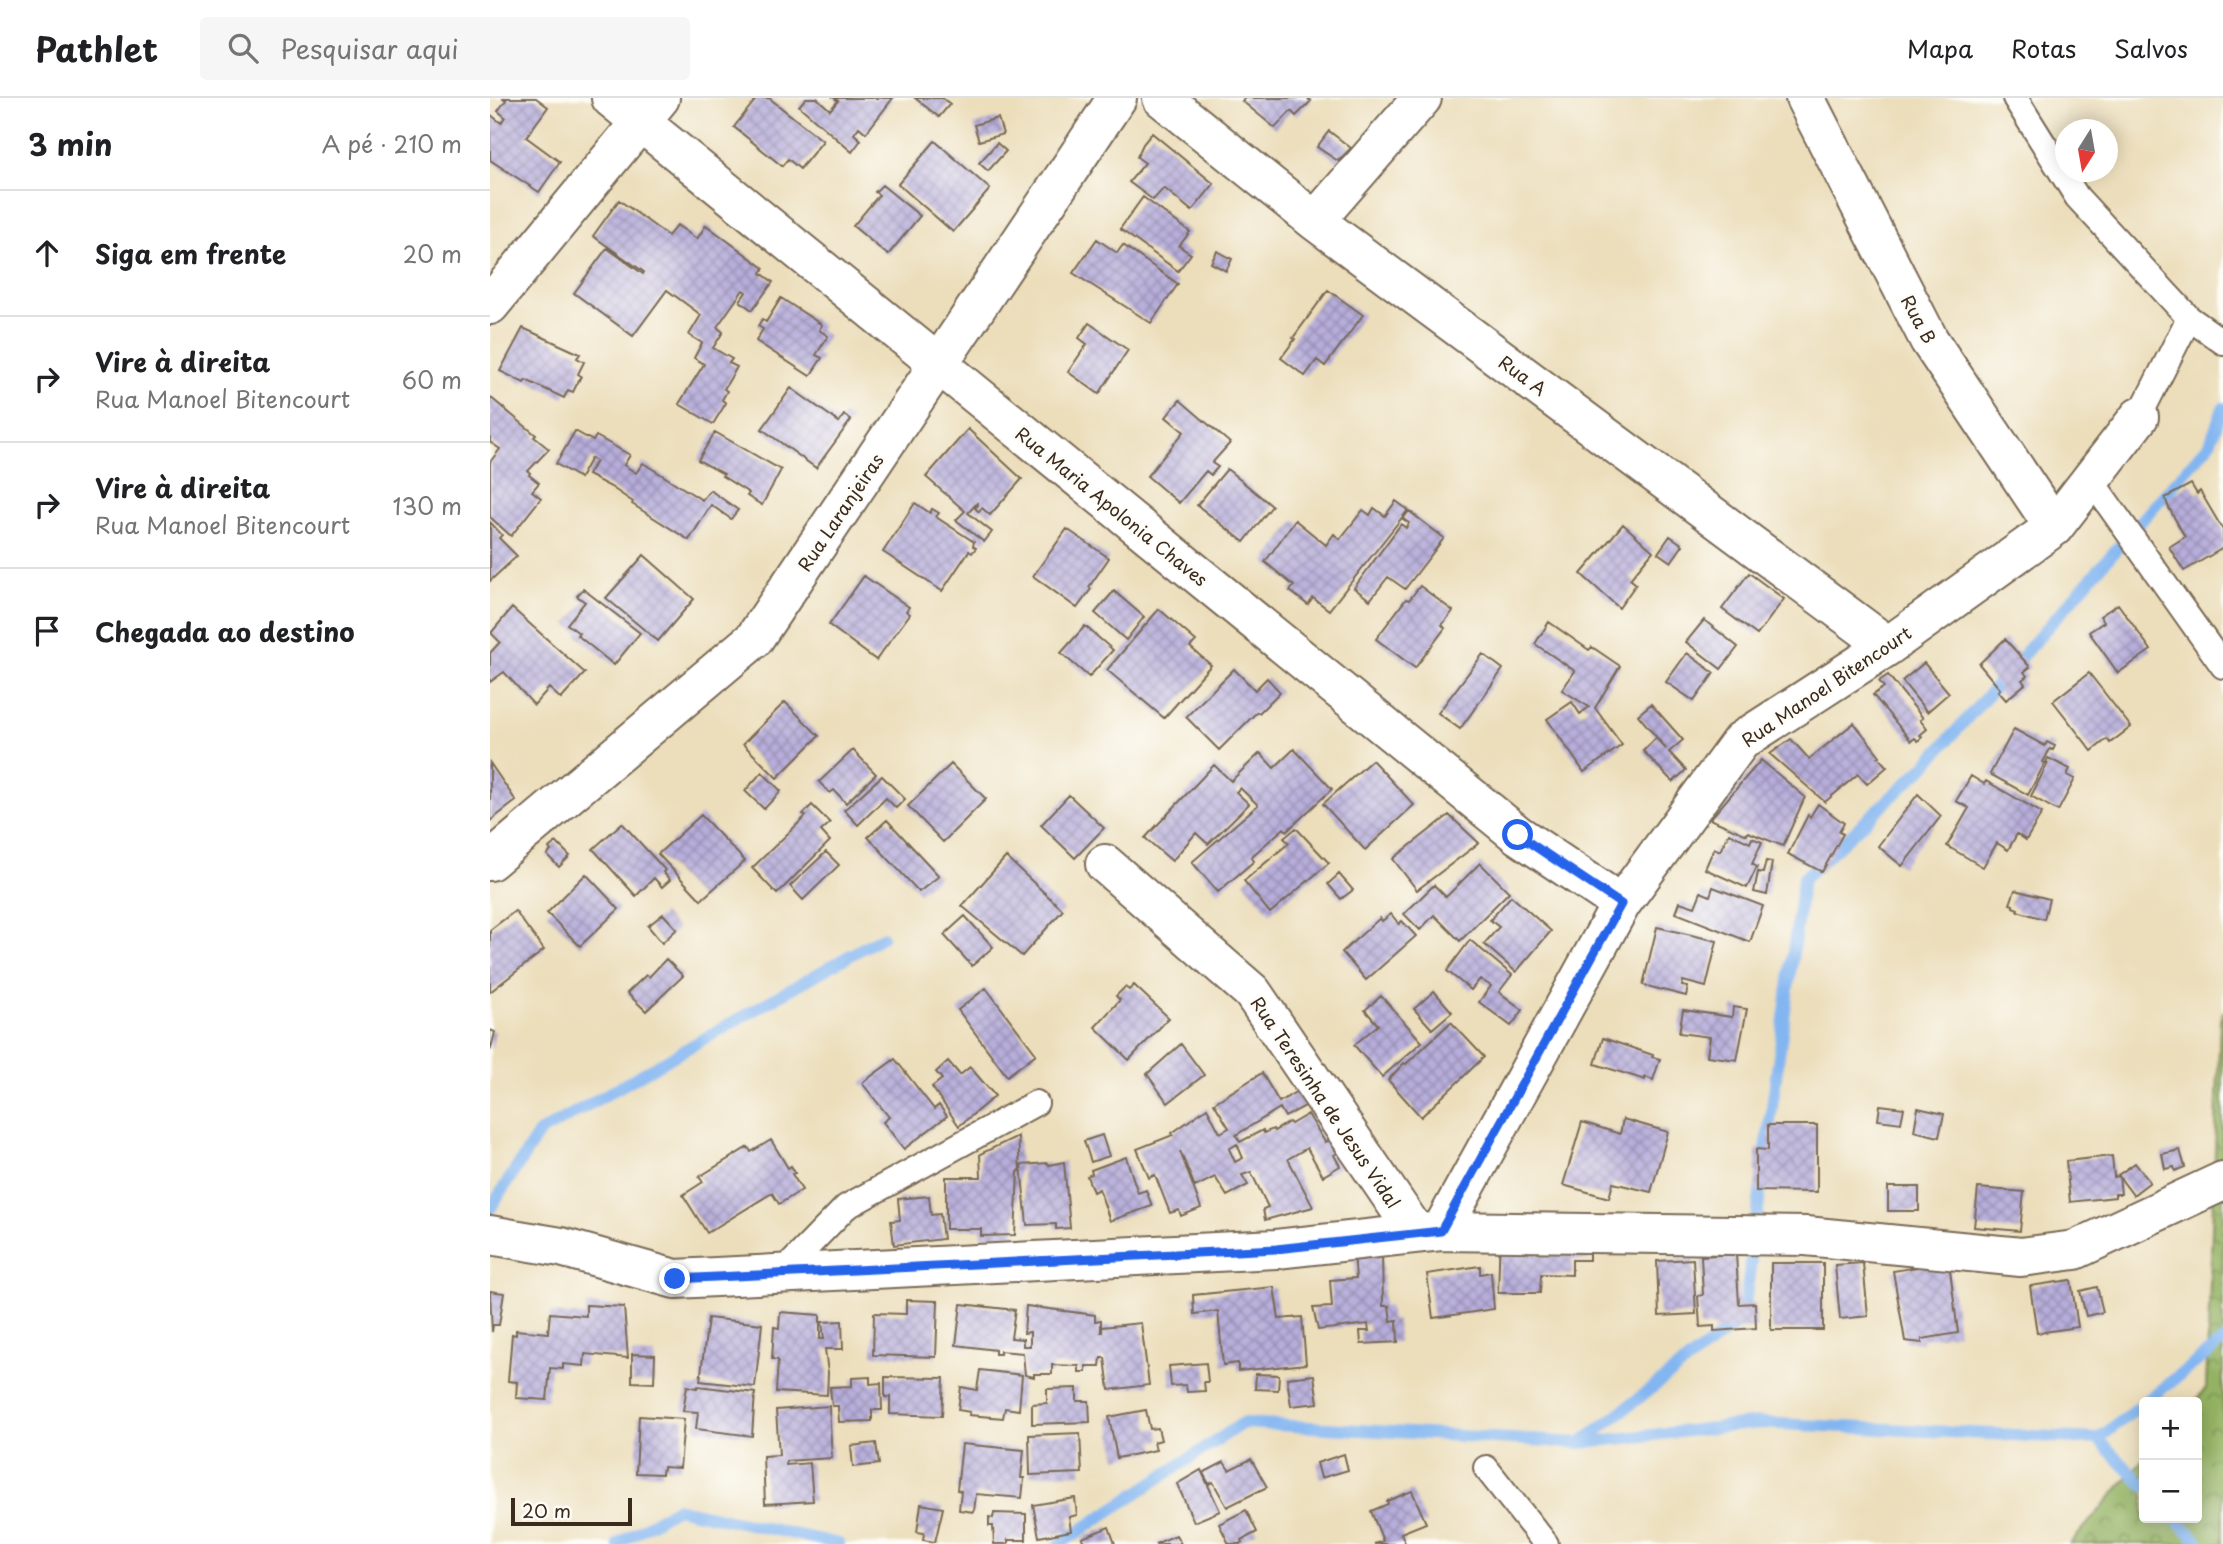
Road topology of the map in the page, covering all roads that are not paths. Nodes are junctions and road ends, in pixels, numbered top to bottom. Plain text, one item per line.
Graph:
1 (611, 98) edge
2 (1117, 98) edge
3 (1162, 98) edge
4 (1422, 98) edge
5 (1805, 98) edge
6 (2015, 98) edge
7 (650, 111) edge
8 (1315, 221) junction
9 (490, 305) edge
10 (2189, 317) junction
11 (2223, 342) edge
12 (939, 366) junction
13 (2139, 417) joint
14 (2091, 480) junction
15 (2054, 527) junction
16 (1888, 646) junction
17 (2223, 666) edge
18 (490, 861) edge
19 (1105, 864) dead end
20 (1621, 904) junction
21 (1036, 1103) dead end
22 (2223, 1181) edge
23 (1429, 1232) junction
24 (490, 1235) edge
25 (781, 1274) junction
26 (1486, 1468) dead end
27 (1546, 1544) edge

1 - 7 street, Rua Maria Apolonia Chaves
2 - 12 street, Rua Laranjeiras
3 - 8 street, Rua A
4 - 8 street
5 - 15 street, Rua B
6 - 10 lane
7 - 9 street
7 - 12 street, Rua Maria Apolonia Chaves
8 - 16 street, Rua A
10 - 11 lane
10 - 13 lane
12 - 18 street, Rua Laranjeiras
12 - 20 street, Rua Maria Apolonia Chaves
13 - 14 street, Rua Manoel Bitencourt
14 - 15 street, Rua Manoel Bitencourt
14 - 17 lane
15 - 16 street, Rua Manoel Bitencourt
16 - 20 street, Rua Manoel Bitencourt
19 - 23 street, Rua Teresinha de Jesus Vidal
20 - 23 street, Rua Manoel Bitencourt
21 - 25 lane
22 - 23 street
23 - 25 street
24 - 25 street
26 - 27 lane

